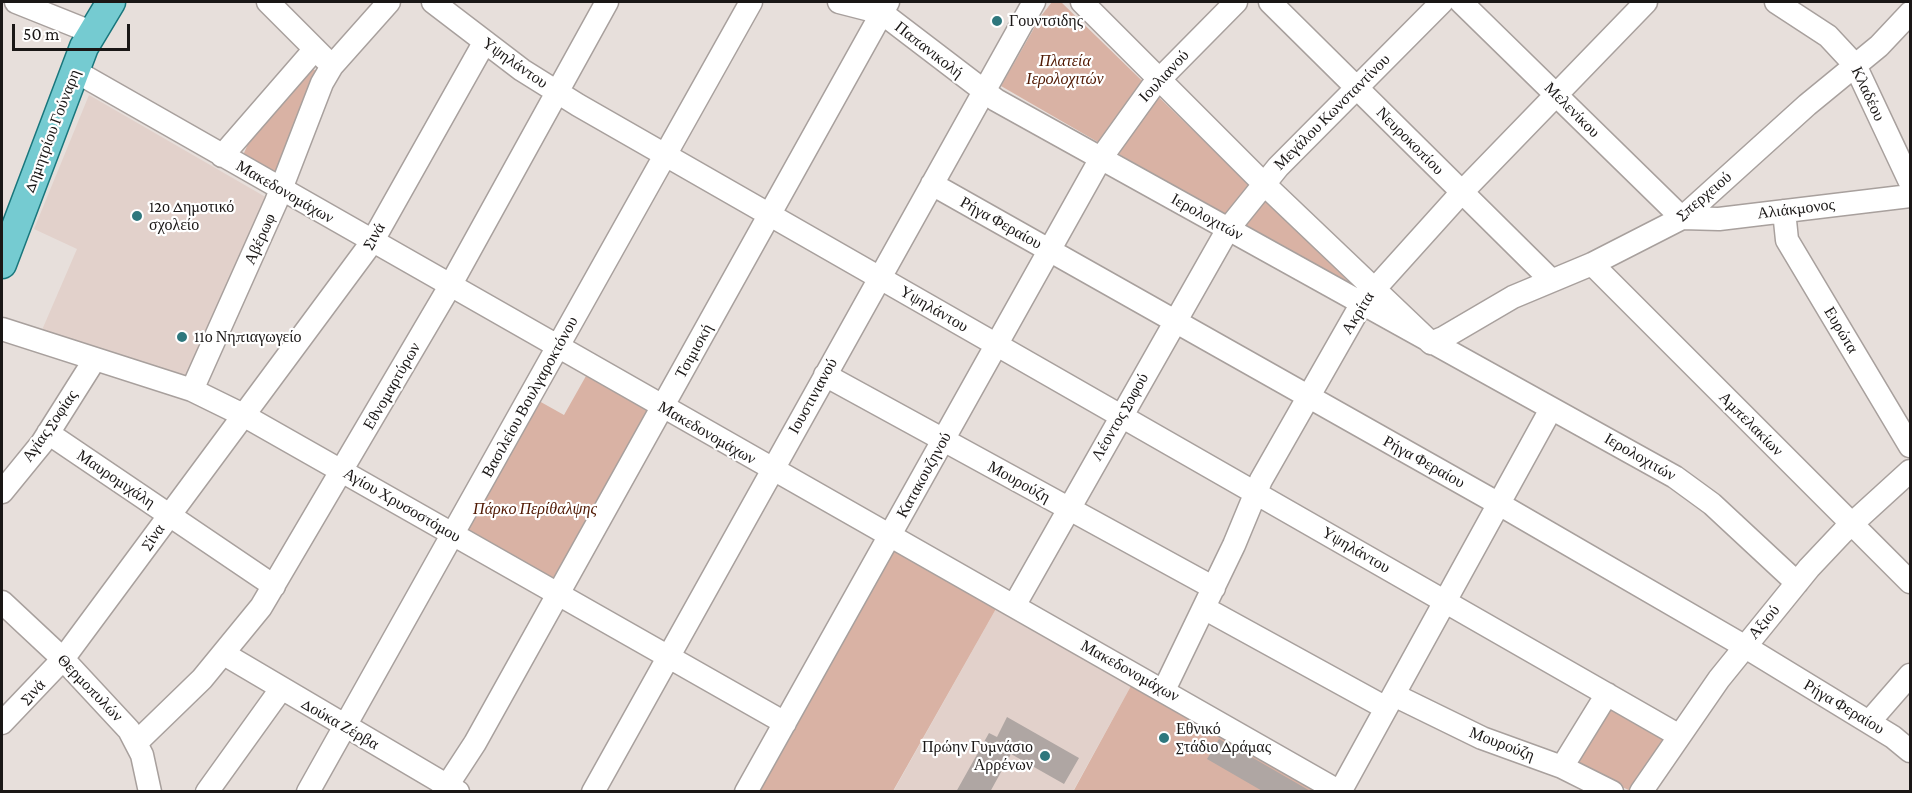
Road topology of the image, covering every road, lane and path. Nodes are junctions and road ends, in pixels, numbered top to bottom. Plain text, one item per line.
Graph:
1 (16, 2) edge
2 (111, 2) edge
3 (268, 2) edge
4 (390, 2) edge
5 (433, 2) edge
6 (607, 2) edge
7 (751, 2) edge
8 (840, 2) edge
9 (1034, 2) edge
10 (1082, 2) edge
11 (1236, 2) edge
12 (1269, 2) edge
13 (1442, 2) edge
14 (1461, 2) edge
15 (1776, 2) edge
16 (1640, 4) edge
17 (882, 5) edge
18 (1911, 13) edge
19 (91, 32) junction
20 (484, 43) junction
21 (315, 49) junction
22 (1855, 65) junction
23 (332, 66) junction
24 (75, 71) junction
25 (1160, 78) junction
26 (1356, 88) junction
27 (557, 91) junction
28 (983, 92) junction
29 (1556, 95) junction
30 (665, 155) junction
31 (222, 156) junction
32 (1101, 158) junction
33 (1911, 182) edge
34 (1263, 183) junction
35 (932, 184) junction
36 (280, 189) junction
37 (1462, 192) junction
38 (1911, 196) edge
39 (1784, 211) junction
40 (770, 215) junction
41 (1682, 218) junction
42 (1228, 229) junction
43 (372, 242) junction
44 (1050, 250) junction
45 (2, 264) edge
46 (1592, 264) junction
47 (879, 278) junction
48 (1551, 280) junction
49 (450, 286) junction
50 (1367, 296) junction
51 (1174, 321) junction
52 (2, 329) edge
53 (1431, 343) junction
54 (997, 345) junction
55 (558, 348) junction
56 (95, 359) junction
57 (825, 375) junction
58 (192, 390) junction
59 (1309, 397) junction
60 (662, 407) junction
61 (1551, 408) junction
62 (243, 415) junction
63 (1121, 416) junction
64 (48, 433) junction
65 (943, 440) junction
66 (1911, 446) edge
67 (772, 470) junction
68 (342, 471) junction
69 (1911, 471) edge
70 (2, 492) edge
71 (1257, 493) junction
72 (1499, 504) junction
73 (1068, 508) junction
74 (169, 515) junction
75 (1851, 525) junction
76 (453, 534) junction
77 (889, 537) junction
78 (1911, 582) edge
79 (1797, 583) junction
80 (274, 586) junction
81 (558, 594) junction
82 (1209, 598) junction
83 (1445, 601) junction
84 (2, 602) edge
85 (1014, 606) junction
86 (1744, 646) junction
87 (224, 654) junction
88 (668, 656) junction
89 (63, 659) junction
90 (1911, 675) edge
91 (281, 689) junction
92 (1164, 690) junction
93 (1606, 694) junction
94 (1390, 702) junction
95 (1869, 722) junction
96 (2, 723) edge
97 (785, 723) junction
98 (344, 727) junction
99 (1678, 735) junction
100 (137, 742) junction
101 (1911, 751) edge
102 (1562, 767) junction
103 (449, 789) edge
104 (149, 791) edge
105 (207, 792) edge
106 (308, 792) edge
107 (593, 792) edge
108 (746, 792) edge
109 (1340, 792) edge
110 (1612, 792) edge
111 (1641, 792) edge

1 - 19 street
2 - 19 main road, Δημητρίου Γούναρη
3 - 21 street
4 - 23 street, Αβέρωφ
5 - 20 street, Υψηλάντου
6 - 27 street, Εθνομαρτύρων
7 - 30 street, Βασιλείου Βουλγαροκτόνου
8 - 17 street, Παπανικολή
9 - 28 street, Ιουστινιανού
10 - 25 street, Ιερολοχιτών
11 - 25 street, Ιουλιανού
12 - 26 street, Νευροκοπίου
13 - 26 street, Μεγάλου Κωνσταντίνου
14 - 29 street, Μελενίκου
15 - 22 street, Κλαδέου
16 - 29 street, Ακρίτα
17 - 28 street, Παπανικολή
17 - 40 street, Τσιμισκή
18 - 22 street, Σπερχειού
19 - 24 main road, Δημητρίου Γούναρη
20 - 27 street, Υψηλάντου
20 - 43 street, Σινά
21 - 23 street
21 - 31 street
22 - 33 street, Κλαδέου
22 - 41 street, Σπερχειού
23 - 36 street, Αβέρωφ
24 - 31 street, Μακεδονομάχων
24 - 45 main road, Δημητρίου Γούναρη
25 - 32 street, Ιουλιανού
25 - 34 street, Ιερολοχιτών
26 - 34 street, Μεγάλου Κωνσταντίνου
26 - 37 street, Νευροκοπίου
27 - 30 street, Υψηλάντου
27 - 49 street, Εθνομαρτύρων
28 - 32 street, Ιερολοχιτών
28 - 35 street, Ιουστινιανού
29 - 37 street, Ακρίτα
29 - 41 street, Μελενίκου
30 - 40 street, Υψηλάντου
30 - 55 street, Βασιλείου Βουλγαροκτόνου
31 - 36 street, Μακεδονομάχων
32 - 42 street, Ιερολοχιτών
32 - 44 street, Κατακουζηνού
34 - 42 street, Μεγάλου Κωνσταντίνου
34 - 50 street, Ιερολοχιτών
35 - 44 street, Ρήγα Φεραίου
35 - 47 street, Ιουστινιανού
36 - 43 street, Μακεδονομάχων
36 - 58 street, Αβέρωφ
37 - 48 street, Νευροκοπίου
37 - 50 street, Ακρίτα
38 - 39 street, Αλιάκμονος
39 - 41 street, Αλιάκμονος
39 - 66 street, Ευρώτα
40 - 47 street, Υψηλάντου
40 - 60 street, Τσιμισκή
41 - 46 street, Σπερχειού
42 - 50 street, Ιερολοχιτών
42 - 51 street, Λέοντος Σοφού
43 - 49 street, Μακεδονομάχων
43 - 62 street, Σινά
44 - 51 street, Ρήγα Φεραίου
44 - 54 street, Κατακουζηνού
46 - 48 street, Σπερχειού
46 - 75 street, Αμπελακίων
47 - 54 street, Υψηλάντου
47 - 57 street, Ιουστινιανού
48 - 53 street, Σπερχειού
49 - 55 street, Μακεδονομάχων
49 - 68 street, Εθνομαρτύρων
50 - 53 street, Ιερολοχιτών
50 - 59 street, Ακρίτα
51 - 59 street, Ρήγα Φεραίου
51 - 63 street, Λέοντος Σοφού
52 - 56 street, Αγίου Χρυσοστόμου
53 - 61 street, Ιερολοχιτών
54 - 63 street, Υψηλάντου
54 - 65 street, Κατακουζηνού
55 - 60 street, Μακεδονομάχων
55 - 76 street, Βασιλείου Βουλγαροκτόνου
56 - 58 street, Αγίου Χρυσοστόμου
56 - 64 street, Αγίας Σοφίας
57 - 65 street, Μουρούζη
57 - 67 street, Ιουστινιανού
58 - 62 street, Αγίου Χρυσοστόμου
59 - 71 street, Ακρίτα
59 - 72 street, Ρήγα Φεραίου
60 - 67 street, Μακεδονομάχων
60 - 81 street, Τσιμισκή
61 - 72 street
61 - 79 street, Ιερολοχιτών
62 - 68 street, Αγίου Χρυσοστόμου
62 - 74 street, Σίνα
63 - 71 street, Υψηλάντου
63 - 73 street, Λέοντος Σοφού
64 - 70 street, Αγίας Σοφίας
64 - 74 street, Μαυρομιχάλη
65 - 73 street, Μουρούζη
65 - 77 street, Κατακουζηνού
67 - 77 street, Μακεδονομάχων
67 - 88 street, Ιουστινιανού
68 - 76 street, Αγίου Χρυσοστόμου
68 - 80 street, Εθνομαρτύρων
69 - 75 street, Αξιού
71 - 82 street, Ακρίτα
71 - 83 street, Υψηλάντου
72 - 83 street
72 - 86 street, Ρήγα Φεραίου
73 - 82 street, Μουρούζη
73 - 85 street, Λέοντος Σοφού
74 - 80 street, Μαυρομιχάλη
74 - 89 street, Σίνα
75 - 78 street, Αμπελακίων
75 - 79 street, Αξιού
76 - 81 street, Αγίου Χρυσοστόμου
76 - 98 street, Βασιλείου Βουλγαροκτόνου
77 - 85 street, Μακεδονομάχων
77 - 97 street, Κατακουζηνού
79 - 86 street, Αξιού
80 - 87 street, Εθνομαρτύρων
81 - 88 street, Αγίου Χρυσοστόμου
81 - 103 street, Τσιμισκή
82 - 92 street, Ακρίτα
82 - 94 street, Μουρούζη
83 - 93 street, Υψηλάντου
83 - 94 street
84 - 89 street, Θερμοπυλών
85 - 92 street, Μακεδονομάχων
86 - 95 street, Ρήγα Φεραίου
86 - 99 street, Αξιού
87 - 91 street, Δούκα Ζέρβα
87 - 100 street, Εθνομαρτύρων
88 - 97 street, Αγίου Χρυσοστόμου
88 - 107 street, Ιουστινιανού
89 - 96 street, Σινά
89 - 100 street, Θερμοπυλών
90 - 95 street
91 - 98 street, Δούκα Ζέρβα
91 - 105 street
92 - 109 street, Μακεδονομάχων
93 - 99 street, Υψηλάντου
93 - 102 street
94 - 102 street, Μουρούζη
94 - 109 street
95 - 101 street, Ρήγα Φεραίου
97 - 108 street, Κατακουζηνού
98 - 103 street, Δούκα Ζέρβα
98 - 106 street, Βασιλείου Βουλγαροκτόνου
99 - 111 street, Αξιού
100 - 104 street, Θερμοπυλών
102 - 110 street, Μουρούζη

